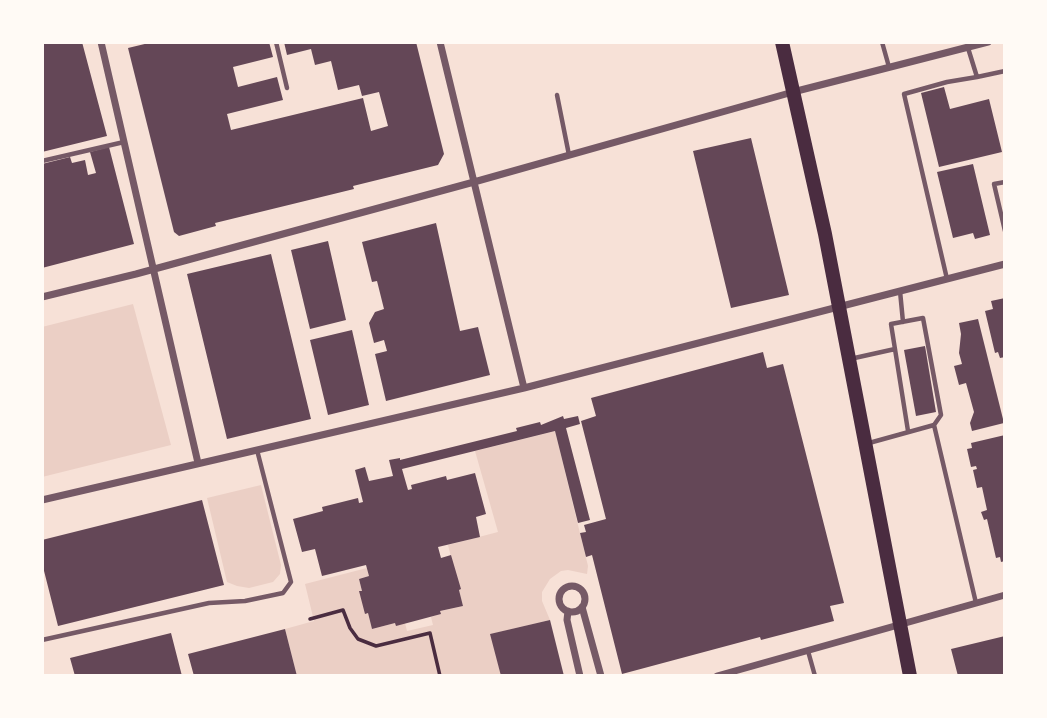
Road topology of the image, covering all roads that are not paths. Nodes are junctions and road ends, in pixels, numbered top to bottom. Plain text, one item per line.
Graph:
1 (101, 42) edge
2 (276, 42) edge
3 (440, 42) edge
4 (782, 42) edge
5 (882, 42) edge
6 (988, 42) edge
7 (968, 47) junction
8 (889, 67) junction
9 (1005, 71) edge
10 (977, 77) junction
11 (287, 88) dead end
12 (793, 92) junction
13 (557, 95) dead end
14 (124, 142) junction
15 (569, 155) junction
16 (42, 161) edge
17 (474, 182) junction
18 (1005, 182) edge
19 (1005, 231) edge
20 (1005, 264) edge
21 (155, 268) junction
22 (947, 279) junction
23 (900, 291) junction
24 (42, 297) edge
25 (838, 307) junction
26 (903, 322) junction
27 (895, 349) junction
28 (849, 359) junction
29 (523, 388) junction
30 (934, 425) junction
31 (908, 431) junction
32 (867, 444) junction
33 (257, 450) junction
34 (198, 463) junction
35 (42, 500) edge
36 (1005, 595) edge
37 (976, 603) junction
38 (582, 607) junction
39 (568, 611) junction
40 (900, 623) junction
41 (42, 640) edge
42 (807, 650) junction
43 (580, 676) edge
44 (601, 676) edge
45 (717, 676) edge
46 (815, 676) edge
47 (910, 676) edge

1 - 14 street
2 - 11 lane
3 - 17 street
4 - 12 highway
5 - 8 lane
6 - 7 street
7 - 8 street
7 - 10 lane
8 - 12 street
9 - 10 lane
10 - 22 lane
12 - 15 street
12 - 25 highway
13 - 15 lane
14 - 16 lane
14 - 21 street
15 - 17 street
17 - 21 street
17 - 29 street
18 - 19 lane
20 - 22 street
21 - 24 street
21 - 34 street
22 - 23 street
23 - 25 street
23 - 26 lane
25 - 28 highway
25 - 29 street
26 - 27 lane
26 - 30 lane
27 - 28 lane
27 - 31 lane
28 - 32 highway
29 - 33 street
30 - 31 lane
30 - 37 lane
31 - 32 lane
32 - 40 highway
33 - 34 street
33 - 41 lane
34 - 35 street
36 - 37 street
37 - 40 street
38 - 39 street
38 - 39 street
38 - 44 street
39 - 43 street
40 - 42 street
40 - 47 highway
42 - 45 street
42 - 46 lane

